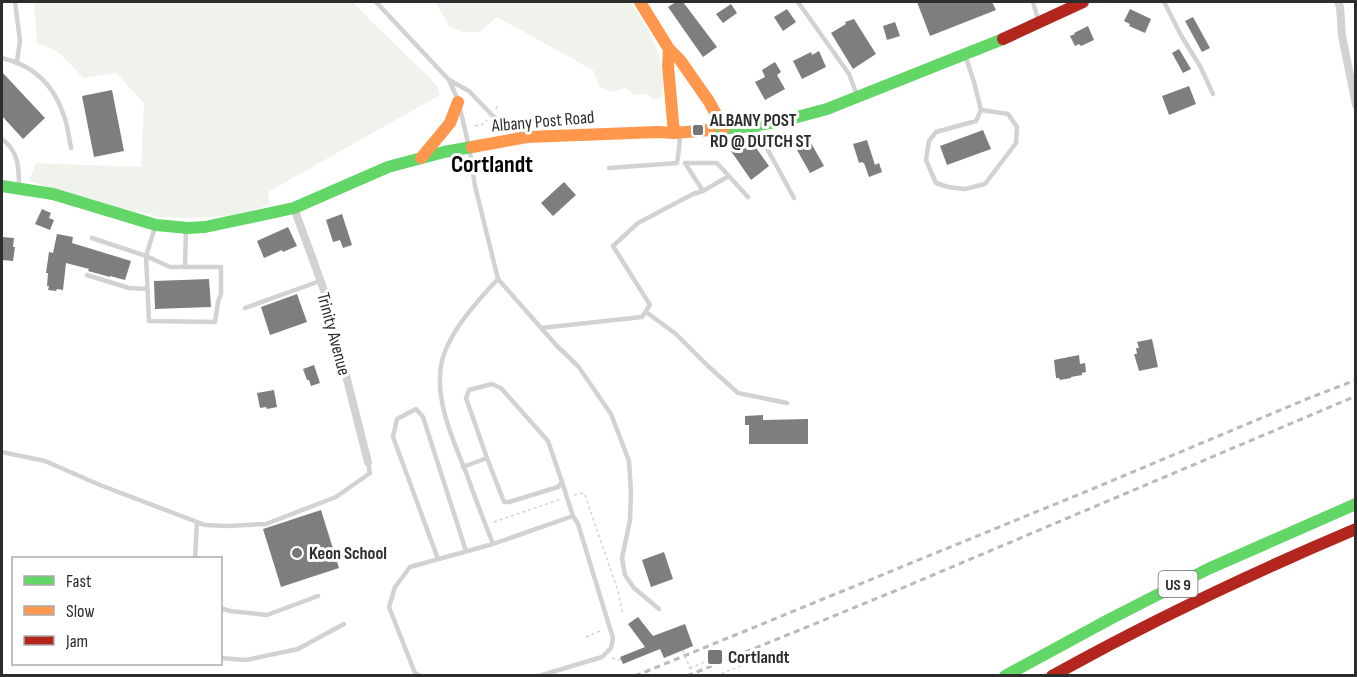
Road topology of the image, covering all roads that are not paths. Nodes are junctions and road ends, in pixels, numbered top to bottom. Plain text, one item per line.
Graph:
1 (15, 2) edge
2 (376, 2) edge
3 (639, 2) edge
4 (798, 2) edge
5 (1032, 2) edge
6 (1083, 2) edge
7 (1164, 2) edge
8 (1338, 2) edge
9 (1039, 22) junction
10 (669, 49) junction
11 (965, 55) junction
12 (2, 58) edge
13 (17, 62) junction
14 (449, 80) junction
15 (1213, 94) dead end
16 (858, 97) junction
17 (458, 102) junction
18 (1356, 105) edge
19 (981, 110) junction
20 (755, 125) junction
21 (724, 128) junction
22 (677, 132) junction
23 (527, 137) junction
24 (2, 139) edge
25 (469, 147) junction
26 (71, 148) dead end
27 (422, 158) junction
28 (677, 163) junction
29 (686, 163) junction
30 (609, 168) dead end
31 (729, 176) junction
32 (2, 186) edge
33 (19, 188) junction
34 (703, 191) junction
35 (748, 197) dead end
36 (794, 198) dead end
37 (294, 208) junction
38 (156, 225) junction
39 (186, 228) junction
40 (92, 238) dead end
41 (146, 256) junction
42 (185, 267) junction
43 (87, 275) dead end
44 (498, 279) junction
45 (320, 281) junction
46 (147, 289) junction
47 (245, 308) dead end
48 (646, 312) junction
49 (541, 328) junction
50 (787, 403) dead end
51 (2, 452) edge
52 (487, 458) junction
53 (368, 462) joint
54 (463, 467) junction
55 (562, 482) junction
56 (1356, 504) edge
57 (573, 516) junction
58 (197, 522) junction
59 (1356, 529) edge
60 (493, 544) junction
61 (466, 551) junction
62 (195, 557) edge
63 (438, 559) junction
64 (318, 596) dead end
65 (222, 609) edge
66 (659, 609) dead end
67 (344, 624) dead end
68 (222, 658) edge
69 (420, 675) edge
70 (539, 675) edge
71 (1005, 675) edge
72 (1052, 675) edge

1 - 13 lane
2 - 14 lane
3 - 10 main road
4 - 16 lane
5 - 9 lane
6 - 9 main road, Albany Post Road
7 - 15 lane
8 - 18 street
9 - 11 main road, Albany Post Road
10 - 21 main road
10 - 22 main road
11 - 16 main road, Albany Post Road
11 - 19 lane
12 - 13 lane
13 - 26 lane
14 - 17 lane
14 - 23 lane
16 - 20 main road, Albany Post Road
17 - 25 lane
17 - 27 main road
19 - 19 lane
20 - 21 main road, Albany Post Road
20 - 36 lane
21 - 22 main road, Albany Post Road
22 - 23 main road, Albany Post Road
22 - 28 lane
23 - 25 main road, Albany Post Road
24 - 33 lane
25 - 27 main road, Albany Post Road
25 - 44 lane
27 - 37 main road, Albany Post Road
28 - 29 lane
28 - 30 lane
29 - 31 lane
29 - 34 lane
31 - 34 lane
31 - 35 lane
32 - 33 main road, Albany Post Road
33 - 38 main road, Albany Post Road
34 - 48 lane
37 - 39 main road, Albany Post Road
37 - 45 street, Trinity Avenue
38 - 39 main road, Albany Post Road
38 - 41 lane
39 - 42 lane
40 - 41 lane
41 - 42 lane
41 - 46 lane
42 - 46 lane
43 - 46 lane
44 - 49 lane
44 - 54 lane
45 - 47 lane
45 - 53 street, Trinity Avenue
48 - 49 lane
48 - 50 lane
49 - 66 lane
51 - 58 lane
52 - 54 lane
52 - 55 lane
52 - 55 lane
53 - 58 lane
54 - 60 lane
55 - 57 lane
56 - 71 main road, US 9
57 - 60 lane
57 - 70 lane
58 - 62 lane
59 - 72 main road, US 9
60 - 61 lane
61 - 63 lane
61 - 63 lane
63 - 69 lane
64 - 65 lane
67 - 68 lane

